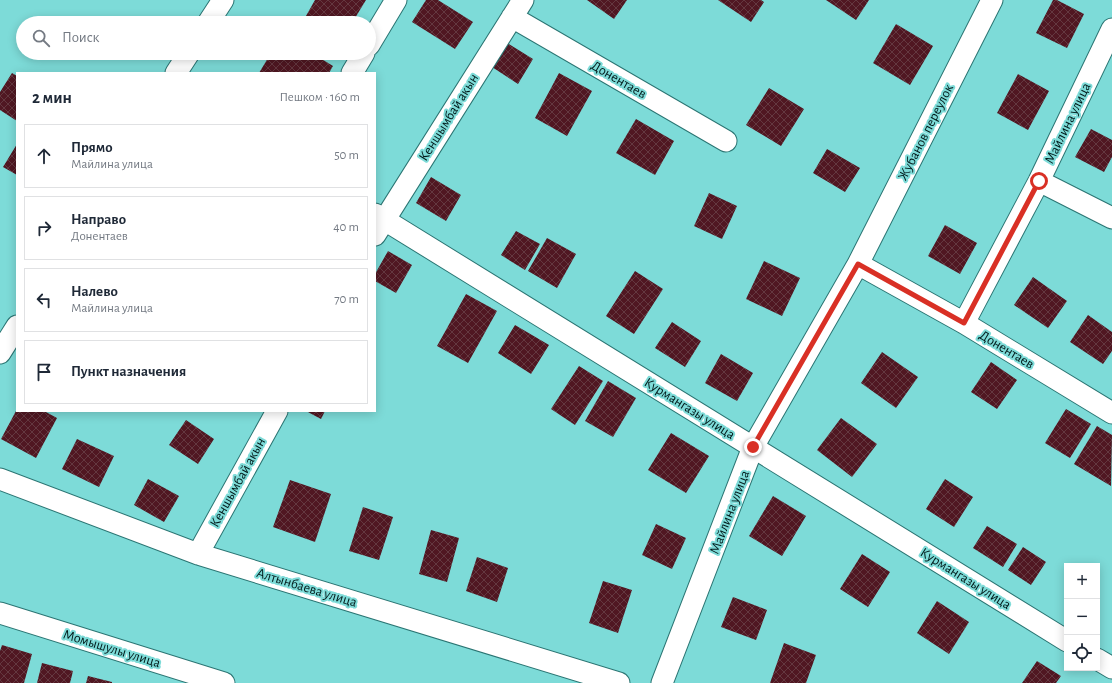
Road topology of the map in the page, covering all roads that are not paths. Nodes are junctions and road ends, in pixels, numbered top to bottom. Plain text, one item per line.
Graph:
1 (223, 0) edge
2 (396, 0) edge
3 (992, 0) edge
4 (518, 8) edge
5 (213, 16) edge
6 (1112, 29) edge
7 (376, 33) edge
8 (184, 60) edge
9 (360, 60) edge
10 (177, 72) edge
11 (353, 72) edge
12 (726, 141) dead end
13 (1039, 181) junction
14 (1112, 218) edge
15 (378, 223) edge
16 (858, 264) junction
17 (964, 323) junction
18 (16, 328) edge
19 (0, 353) edge
20 (276, 412) edge
21 (1112, 412) edge
22 (753, 447) junction
23 (0, 479) edge
24 (198, 554) junction
25 (0, 612) edge
26 (1064, 638) edge
27 (1100, 661) edge
28 (1112, 668) edge
29 (224, 683) edge
30 (619, 683) edge
31 (662, 683) edge

1 - 5 street
2 - 7 street
3 - 16 street, Жубанов переулок
4 - 12 street, Донентаев
4 - 15 street, Кеншымбай акын
6 - 13 street, Майлина улица
8 - 10 street
9 - 11 street
13 - 14 street
13 - 17 street, Майлина улица
15 - 22 street, Курмангазы улица
16 - 17 street, Донентаев
16 - 22 street, Майлина улица
17 - 21 street, Донентаев
18 - 19 street
20 - 24 street, Кеншымбай акын
22 - 26 street, Курмангазы улица
22 - 31 street, Майлина улица
23 - 24 street, Алтынбаева улица
24 - 30 street, Алтынбаева улица
25 - 29 street, Момышулы улица
27 - 28 street

